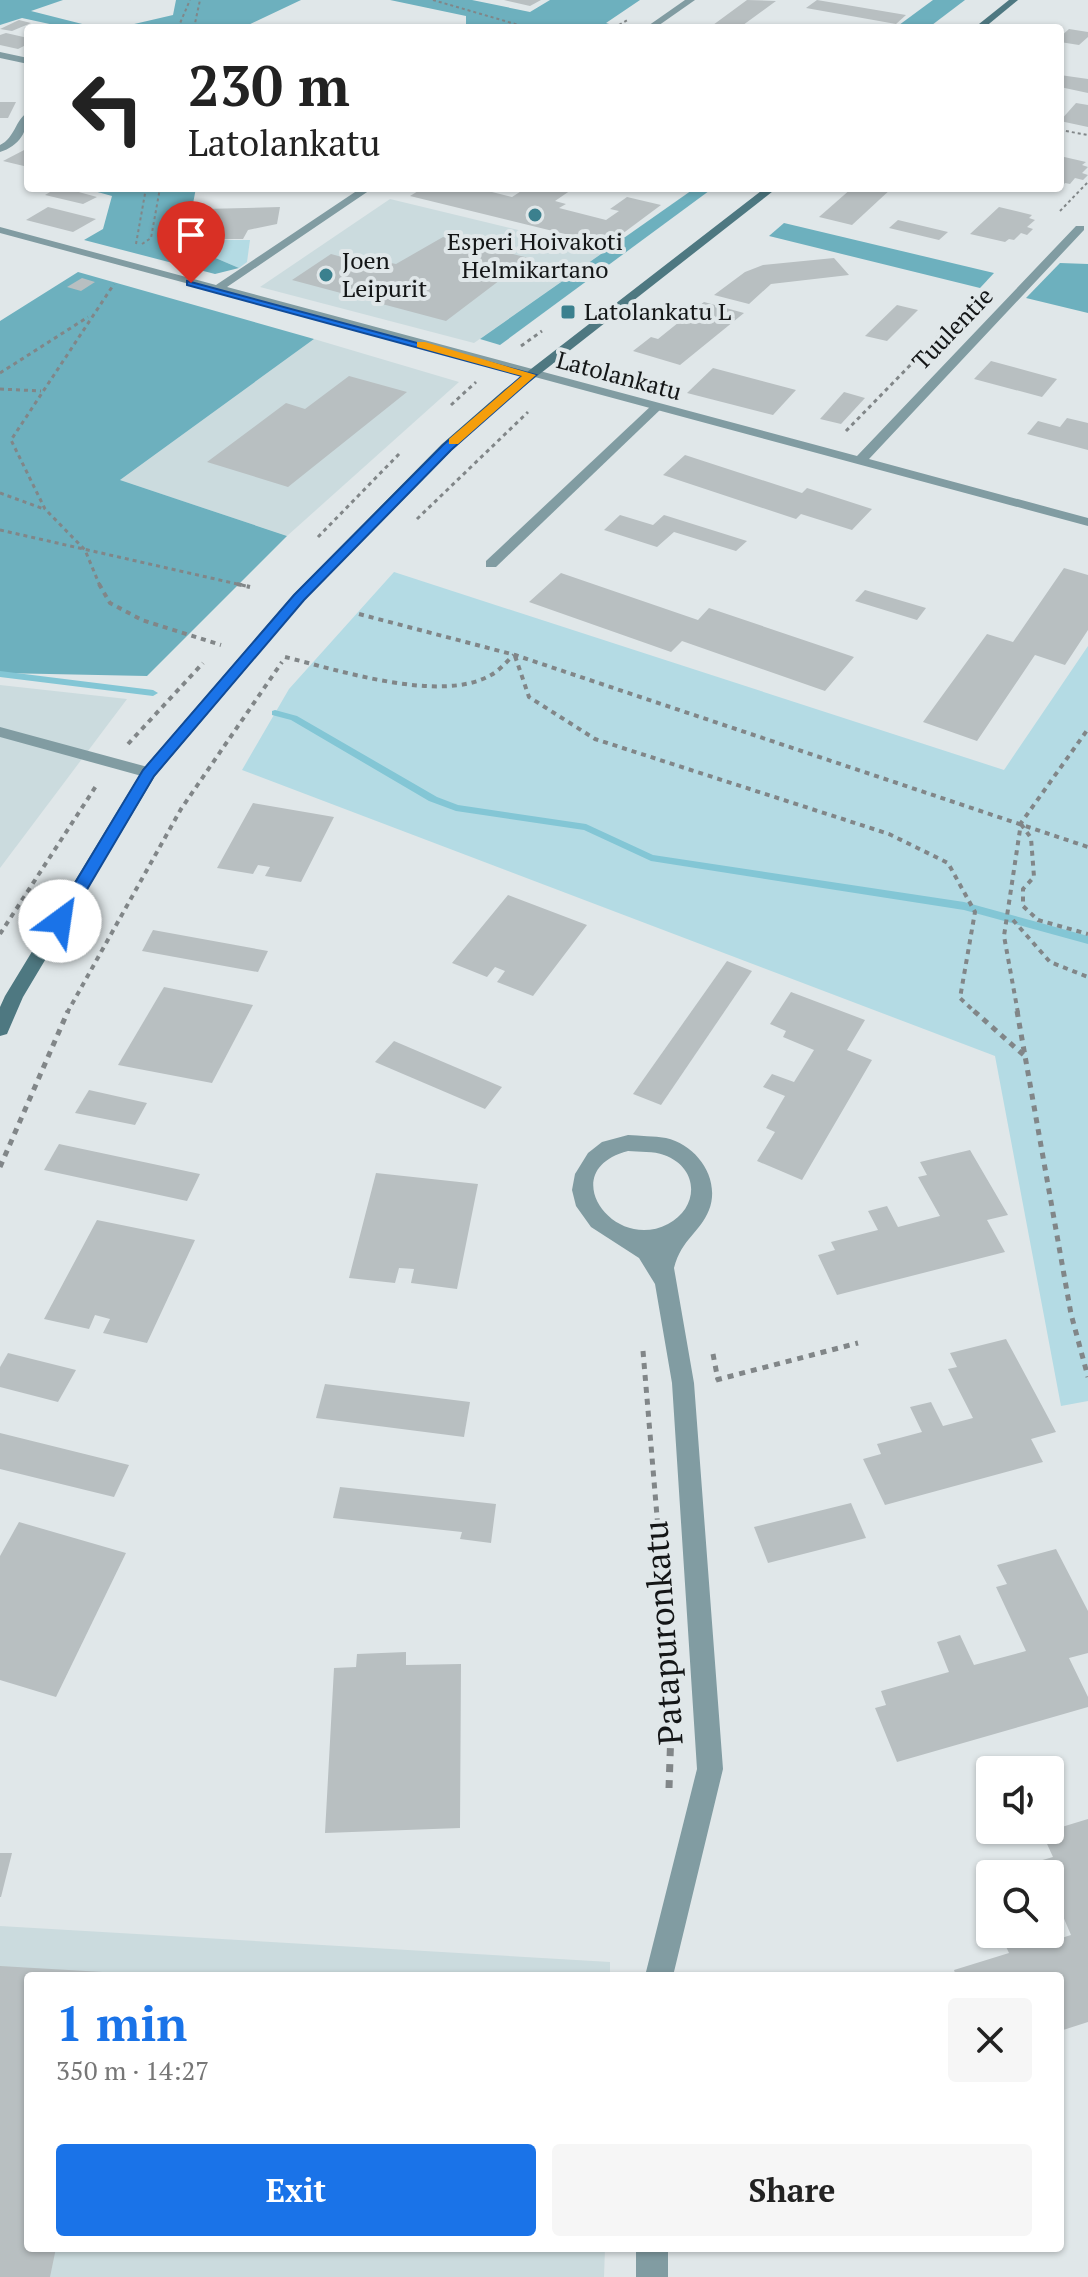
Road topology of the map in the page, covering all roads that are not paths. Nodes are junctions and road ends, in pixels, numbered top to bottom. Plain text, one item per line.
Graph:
1 (691, 0) edge
2 (1014, 0) edge
3 (655, 24) edge
4 (983, 24) edge
5 (0, 55) edge
6 (24, 60) edge
7 (24, 122) edge
8 (0, 149) edge
9 (362, 192) edge
10 (767, 192) edge
11 (1080, 228) dead end
12 (0, 230) edge
13 (216, 290) junction
14 (531, 375) junction
15 (656, 408) junction
16 (859, 462) junction
17 (1088, 522) edge
18 (491, 564) dead end
19 (0, 732) edge
20 (149, 773) junction
21 (0, 1029) edge
22 (689, 1222) junction
23 (615, 1232) junction
24 (665, 1281) junction
25 (660, 1972) edge
26 (652, 2252) edge
27 (652, 2277) edge

1 - 3 street
2 - 4 main road
5 - 6 street
7 - 8 street
9 - 13 street
10 - 14 main road
11 - 16 street, Tuulentie
12 - 13 street, Latolankatu
13 - 14 street, Latolankatu
14 - 15 street, Latolankatu
14 - 20 main road
15 - 16 street, Latolankatu
15 - 18 street
16 - 17 street, Latolankatu
19 - 20 street
20 - 21 main road
22 - 23 street
22 - 23 street, Patapuronkatu
22 - 24 street, Patapuronkatu
23 - 24 street, Patapuronkatu
24 - 25 street, Patapuronkatu
26 - 27 street

